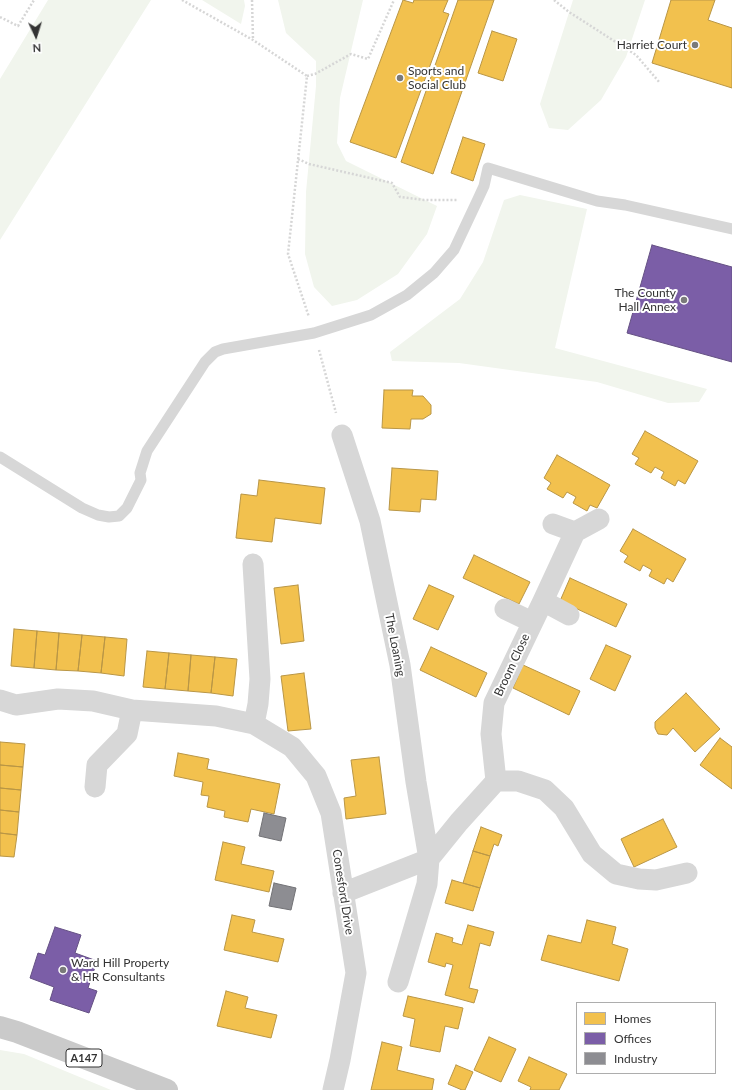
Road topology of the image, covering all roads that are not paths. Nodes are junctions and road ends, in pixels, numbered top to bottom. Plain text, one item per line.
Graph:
1 (732, 229) edge
2 (342, 435) road end
3 (0, 457) edge
4 (599, 519) dead end
5 (553, 524) dead end
6 (575, 532) junction
7 (253, 564) dead end
8 (543, 601) junction
9 (506, 608) dead end
10 (569, 616) dead end
11 (532, 622) junction
12 (8, 703) edge
13 (132, 710) junction
14 (254, 724) junction
15 (496, 781) junction
16 (95, 787) dead end
17 (429, 859) junction
18 (687, 873) dead end
19 (344, 894) junction
20 (398, 982) dead end
21 (0, 1027) edge
22 (167, 1090) edge
23 (333, 1090) edge

1 - 3 lane
2 - 17 street, The Loaning
4 - 6 street
5 - 6 street
6 - 8 street, Broom Close
7 - 14 street
8 - 10 street
8 - 11 street, Broom Close
9 - 11 street, Broom Close
11 - 15 street, Broom Close
12 - 13 street, Conesford Drive
13 - 14 street, Conesford Drive
13 - 16 street
14 - 19 street, Conesford Drive
15 - 17 street
15 - 18 street
17 - 19 street
17 - 20 street
19 - 23 street, Conesford Drive
21 - 22 main road, A147

